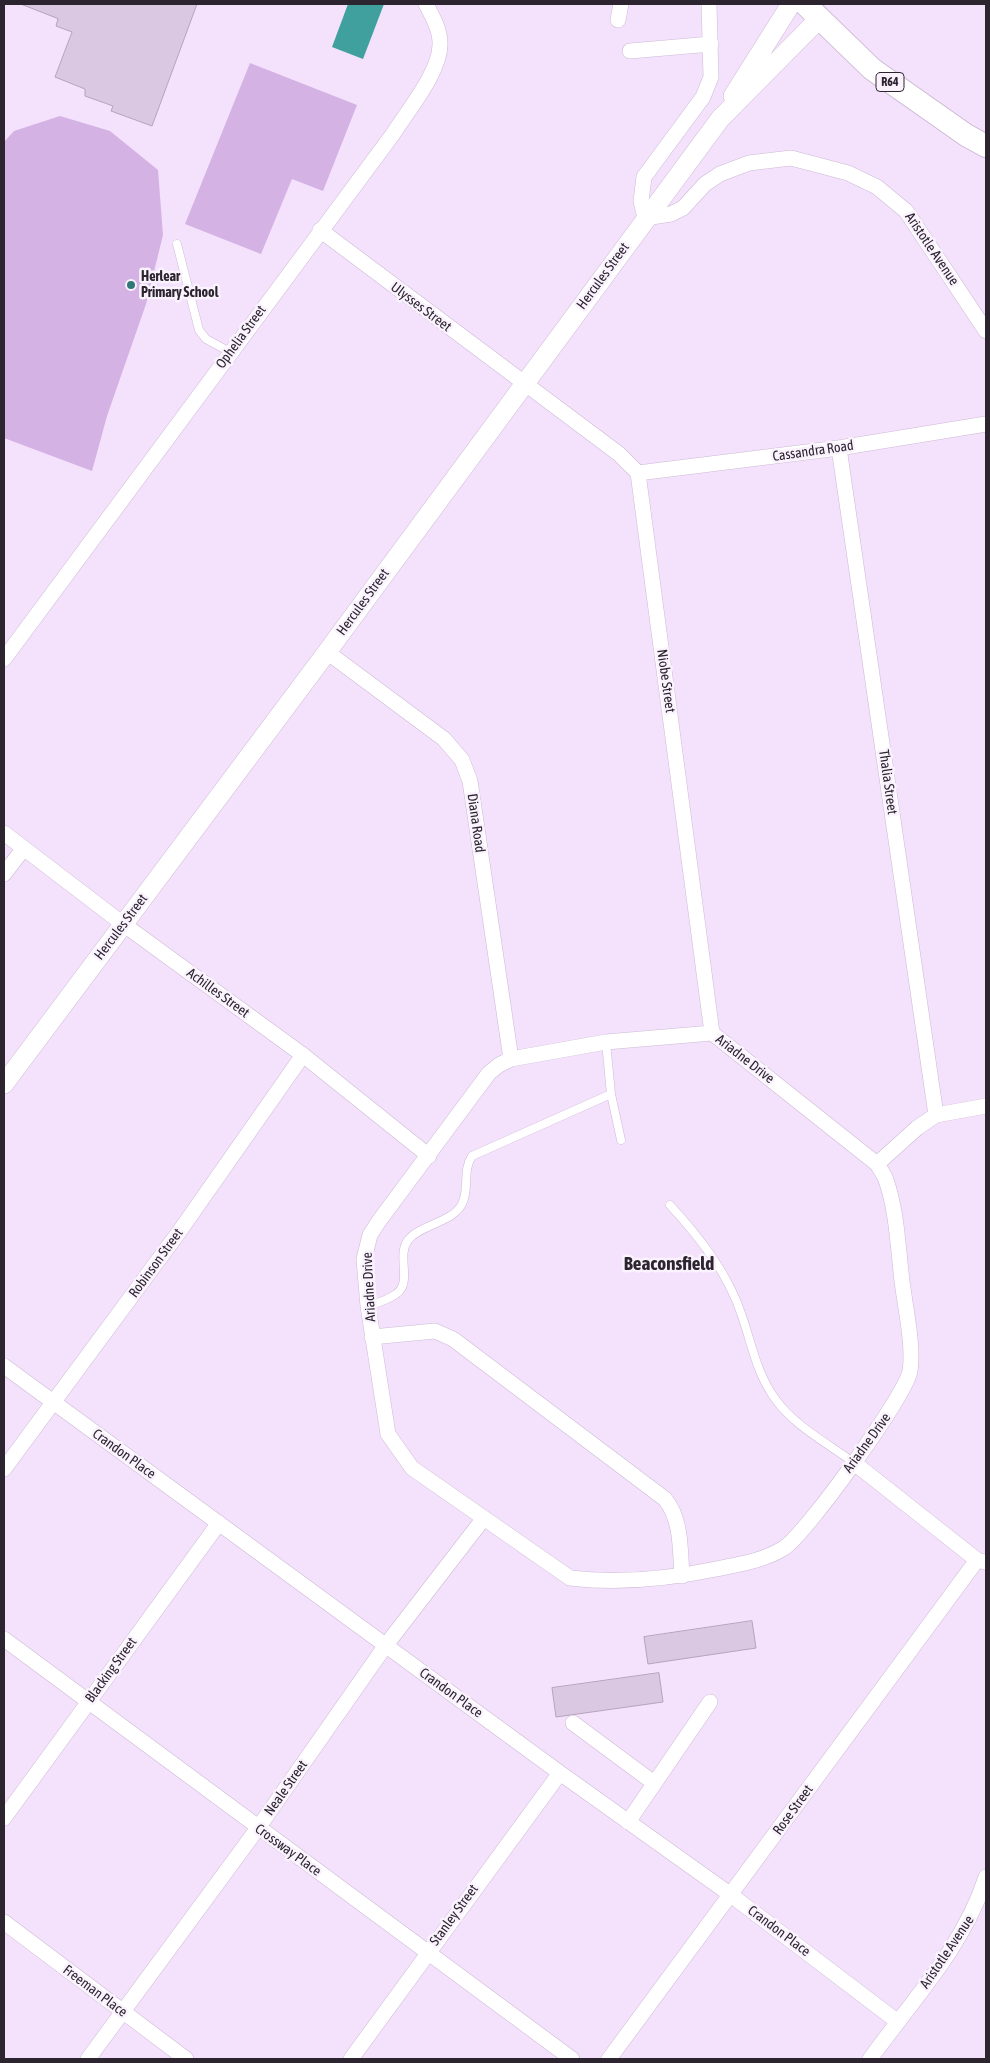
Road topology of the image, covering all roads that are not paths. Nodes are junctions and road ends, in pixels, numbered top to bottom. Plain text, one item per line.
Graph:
1 (426, 4) edge
2 (620, 4) edge
3 (709, 4) edge
4 (791, 4) edge
5 (812, 11) edge
6 (618, 20) dead end
7 (711, 44) junction
8 (630, 51) dead end
9 (720, 119) junction
10 (986, 146) edge
11 (645, 218) junction
12 (320, 230) junction
13 (177, 244) dead end
14 (986, 331) edge
15 (230, 352) junction
16 (523, 384) junction
17 (986, 424) edge
18 (839, 448) junction
19 (638, 474) junction
20 (327, 652) junction
21 (4, 658) edge
22 (4, 833) edge
23 (24, 848) junction
24 (4, 874) edge
25 (123, 924) junction
26 (712, 1033) junction
27 (606, 1042) junction
28 (303, 1055) junction
29 (511, 1059) junction
30 (4, 1084) edge
31 (610, 1094) junction
32 (986, 1106) edge
33 (936, 1115) junction
34 (622, 1140) dead end
35 (429, 1156) junction
36 (877, 1164) junction
37 (670, 1205) dead end
38 (368, 1306) junction
39 (372, 1337) junction
40 (4, 1366) edge
41 (53, 1403) junction
42 (853, 1462) junction
43 (4, 1468) edge
44 (484, 1518) junction
45 (219, 1523) junction
46 (982, 1561) edge
47 (682, 1576) junction
48 (4, 1640) edge
49 (386, 1645) junction
50 (89, 1700) junction
51 (710, 1702) dead end
52 (572, 1723) dead end
53 (560, 1773) junction
54 (654, 1783) junction
55 (4, 1818) edge
56 (628, 1822) junction
57 (258, 1828) junction
58 (986, 1877) edge
59 (731, 1895) junction
60 (4, 1922) edge
61 (428, 1952) junction
62 (122, 2012) junction
63 (898, 2022) junction
64 (88, 2059) edge
65 (186, 2059) edge
66 (351, 2059) edge
67 (572, 2059) edge
68 (609, 2059) edge
69 (870, 2059) edge

1 - 12 street, Ophelia Street
2 - 6 street
3 - 7 street
4 - 9 street, Hercules Street
5 - 9 street, Hercules Street
5 - 10 main road, R64
7 - 8 street
7 - 11 street
9 - 11 street, Hercules Street
11 - 14 street, Aristotle Avenue
11 - 16 street, Hercules Street
12 - 15 street, Ophelia Street
12 - 16 street, Ulysses Street
13 - 15 lane
15 - 21 street, Ophelia Street
16 - 19 street
16 - 20 street, Hercules Street
17 - 18 street, Cassandra Road
18 - 19 street, Cassandra Road
18 - 33 street, Thalia Street
19 - 26 street, Niobe Street
20 - 25 street, Hercules Street
20 - 29 street, Diana Road
22 - 23 street, Achilles Street
23 - 24 street
23 - 25 street, Achilles Street
25 - 28 street, Achilles Street
25 - 30 street, Hercules Street
26 - 27 street, Ariadne Drive
26 - 36 street, Ariadne Drive
27 - 29 street, Ariadne Drive
27 - 31 lane
28 - 35 street, Achilles Street
28 - 41 street, Robinson Street
29 - 35 street, Ariadne Drive
31 - 34 lane
31 - 38 lane
32 - 33 street
33 - 36 street
35 - 38 street, Ariadne Drive
36 - 42 street, Ariadne Drive
37 - 42 lane
38 - 39 street, Ariadne Drive
39 - 44 street, Ariadne Drive
39 - 47 street
40 - 41 street, Crandon Place
41 - 43 street, Robinson Street
41 - 45 street, Crandon Place
42 - 46 street
42 - 47 street, Ariadne Drive
44 - 47 street, Ariadne Drive
44 - 49 street, Neale Street
45 - 49 street, Crandon Place
45 - 50 street, Blacking Street
46 - 59 street, Rose Street
48 - 50 street, Crossway Place
49 - 53 street, Crandon Place
49 - 57 street, Neale Street
50 - 55 street, Blacking Street
50 - 57 street, Crossway Place
51 - 54 street
52 - 54 street
53 - 56 street, Crandon Place
53 - 61 street, Stanley Street
54 - 56 street
56 - 59 street, Crandon Place
57 - 61 street, Crossway Place
57 - 62 street, Neale Street
58 - 63 street, Aristotle Avenue
59 - 63 street, Crandon Place
59 - 68 street, Rose Street
60 - 62 street, Freeman Place
61 - 66 street, Stanley Street
61 - 67 street, Crossway Place
62 - 64 street, Neale Street
62 - 65 street, Freeman Place
63 - 69 street, Aristotle Avenue

